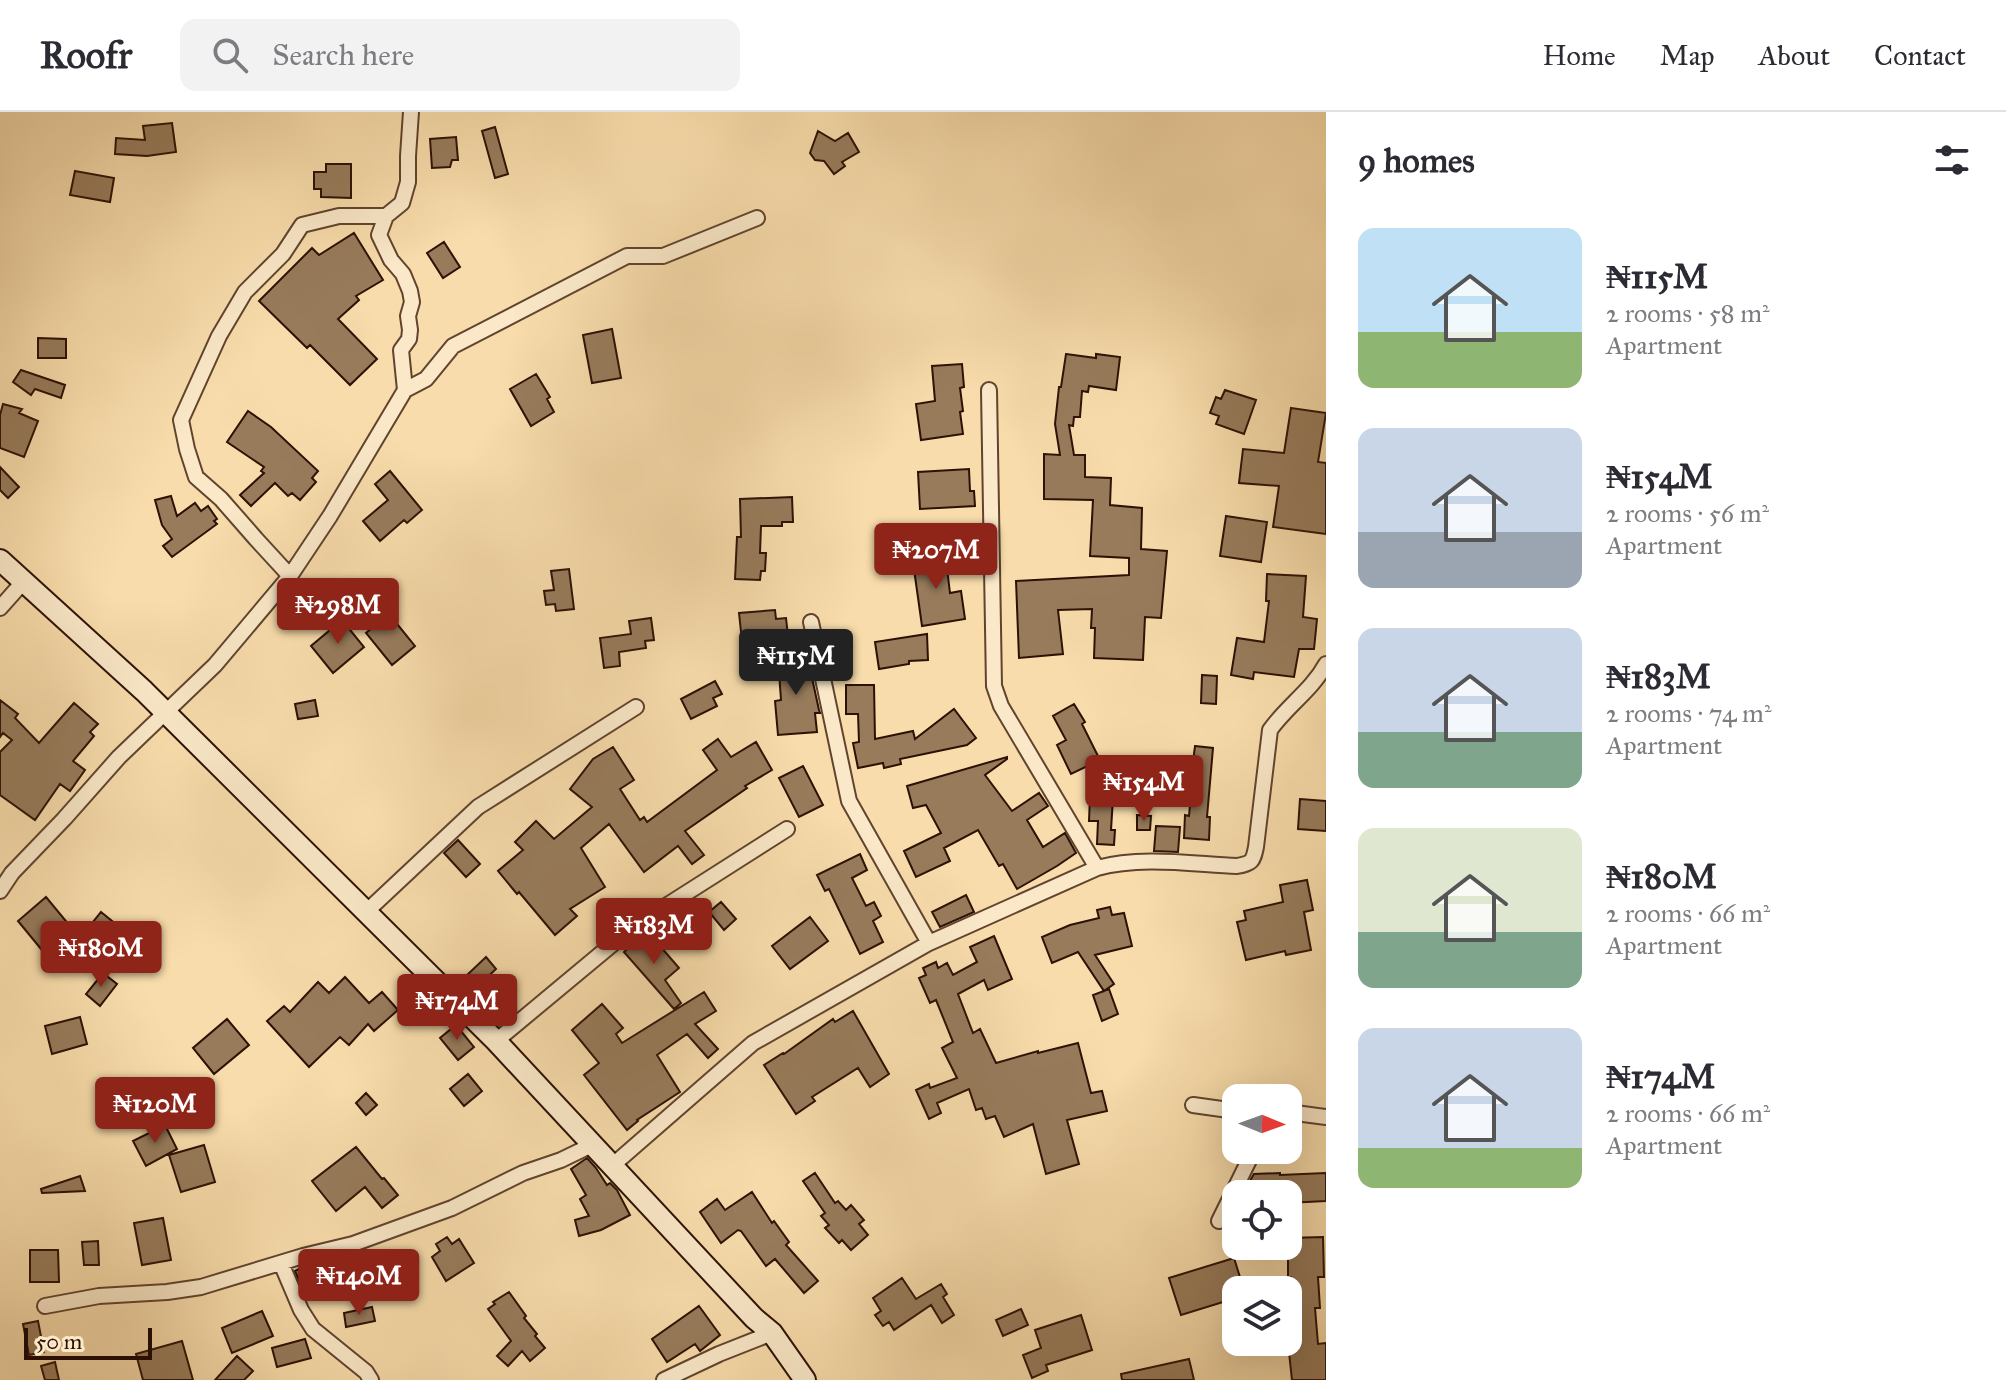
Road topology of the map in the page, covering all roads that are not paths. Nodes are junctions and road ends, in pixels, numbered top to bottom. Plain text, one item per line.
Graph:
1 (411, 112) edge
2 (386, 216) junction
3 (757, 218) dead end
4 (405, 390) junction
5 (989, 390) dead end
6 (0, 560) edge
7 (290, 576) junction
8 (24, 581) junction
9 (0, 608) edge
10 (811, 622) dead end
11 (1326, 664) edge
12 (636, 707) dead end
13 (165, 712) junction
14 (787, 829) dead end
15 (1097, 868) junction
16 (0, 891) edge
17 (366, 912) junction
18 (929, 943) junction
19 (496, 1041) junction
20 (1193, 1105) dead end
21 (1222, 1109) edge
22 (1302, 1114) edge
23 (1326, 1117) edge
24 (594, 1144) junction
25 (1247, 1164) edge
26 (613, 1165) junction
27 (1219, 1221) dead end
28 (281, 1263) junction
29 (45, 1306) dead end
30 (772, 1333) junction
31 (371, 1380) edge
32 (664, 1380) edge
33 (805, 1380) edge

1 - 2 street
2 - 4 street
2 - 7 street
3 - 4 street
4 - 7 street
5 - 15 street
6 - 8 street
7 - 13 street
8 - 9 street
8 - 13 street
10 - 18 street
11 - 15 street
12 - 17 street
13 - 16 street
13 - 17 street
14 - 19 street
15 - 18 street
17 - 19 street
18 - 26 street
19 - 24 street
20 - 21 street
22 - 23 street
24 - 26 street
24 - 28 street
25 - 27 street
26 - 30 street
28 - 29 street
28 - 31 street
30 - 32 street
30 - 33 street

